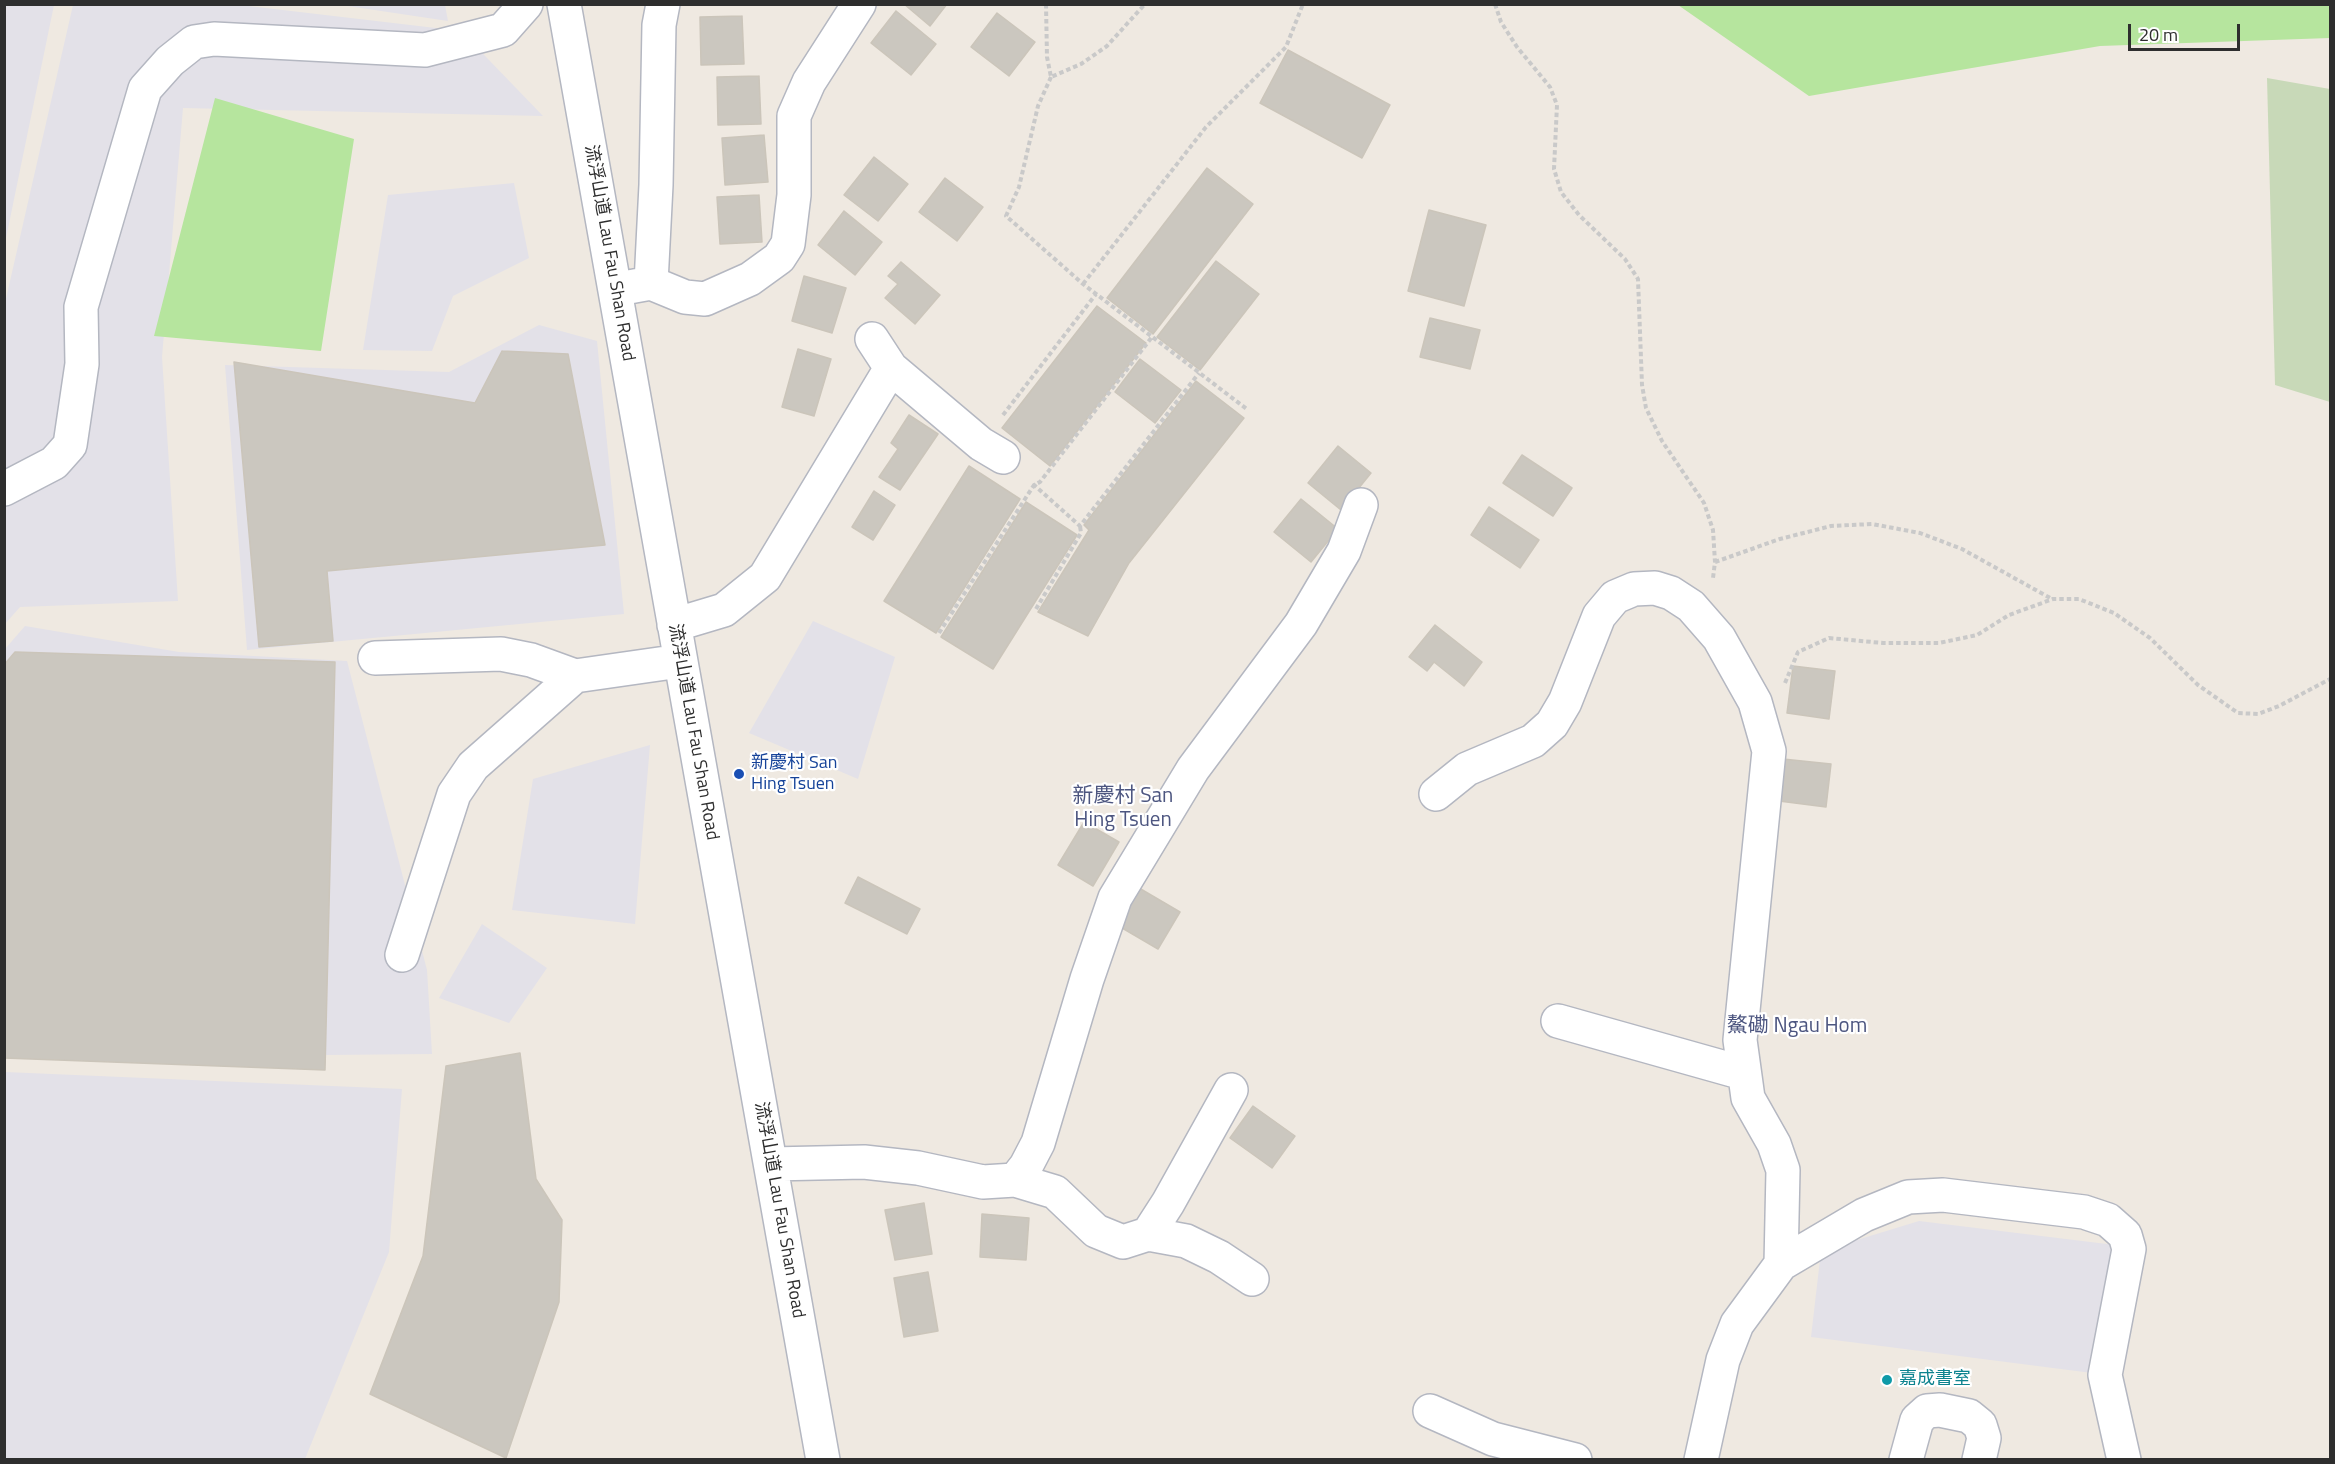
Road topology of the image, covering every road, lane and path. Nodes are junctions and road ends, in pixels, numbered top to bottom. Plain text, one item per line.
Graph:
1 (526, 4) edge
2 (564, 4) edge
3 (663, 4) edge
4 (859, 4) edge
5 (1046, 4) edge
6 (1145, 4) edge
7 (1303, 4) edge
8 (1495, 4) edge
9 (1051, 77) junction
10 (651, 283) junction
11 (1083, 284) junction
12 (615, 289) junction
13 (1096, 294) junction
14 (1152, 337) junction
15 (872, 339) dead end
16 (891, 368) junction
17 (1199, 373) junction
18 (1248, 410) dead end
19 (992, 450) junction
20 (1034, 485) junction
21 (4, 489) edge
22 (1361, 505) dead end
23 (1080, 526) junction
24 (1716, 562) junction
25 (2053, 599) junction
26 (1036, 609) dead end
27 (1706, 620) junction
28 (674, 625) junction
29 (939, 633) dead end
30 (375, 658) dead end
31 (681, 660) junction
32 (575, 676) junction
33 (2331, 679) edge
34 (1784, 688) dead end
35 (1436, 794) dead end
36 (402, 955) dead end
37 (1558, 1021) dead end
38 (1743, 1073) junction
39 (1231, 1090) dead end
40 (771, 1164) junction
41 (1015, 1180) junction
42 (1148, 1234) junction
43 (1781, 1264) junction
44 (1252, 1279) dead end
45 (1430, 1411) dead end
46 (823, 1460) edge
47 (1575, 1460) edge
48 (1701, 1460) edge
49 (1906, 1460) edge
50 (1979, 1460) edge
51 (2124, 1460) edge

1 - 21 street
2 - 12 street, 流浮山道 Lau Fau Shan Road
3 - 10 street
4 - 10 street
5 - 9 path
6 - 9 path
7 - 11 path
8 - 24 path
9 - 11 path
10 - 12 street
11 - 13 path
12 - 28 street, 流浮山道 Lau Fau Shan Road
13 - 14 path
13 - 19 path
14 - 17 path
14 - 20 path
15 - 16 street
16 - 19 street
16 - 28 street
17 - 18 path
17 - 23 path
19 - 20 path
20 - 23 path
20 - 29 path
22 - 41 street
23 - 26 path
24 - 25 path
24 - 27 path
25 - 33 path
25 - 34 path
27 - 35 street
27 - 38 street
28 - 31 street, 流浮山道 Lau Fau Shan Road
30 - 32 street
31 - 32 street
31 - 40 street, 流浮山道 Lau Fau Shan Road
32 - 36 street
37 - 38 street
38 - 43 street
39 - 42 street
40 - 41 street
40 - 46 street, 流浮山道 Lau Fau Shan Road
41 - 42 street
42 - 44 street
43 - 48 street
43 - 51 street
45 - 47 street
49 - 50 street

